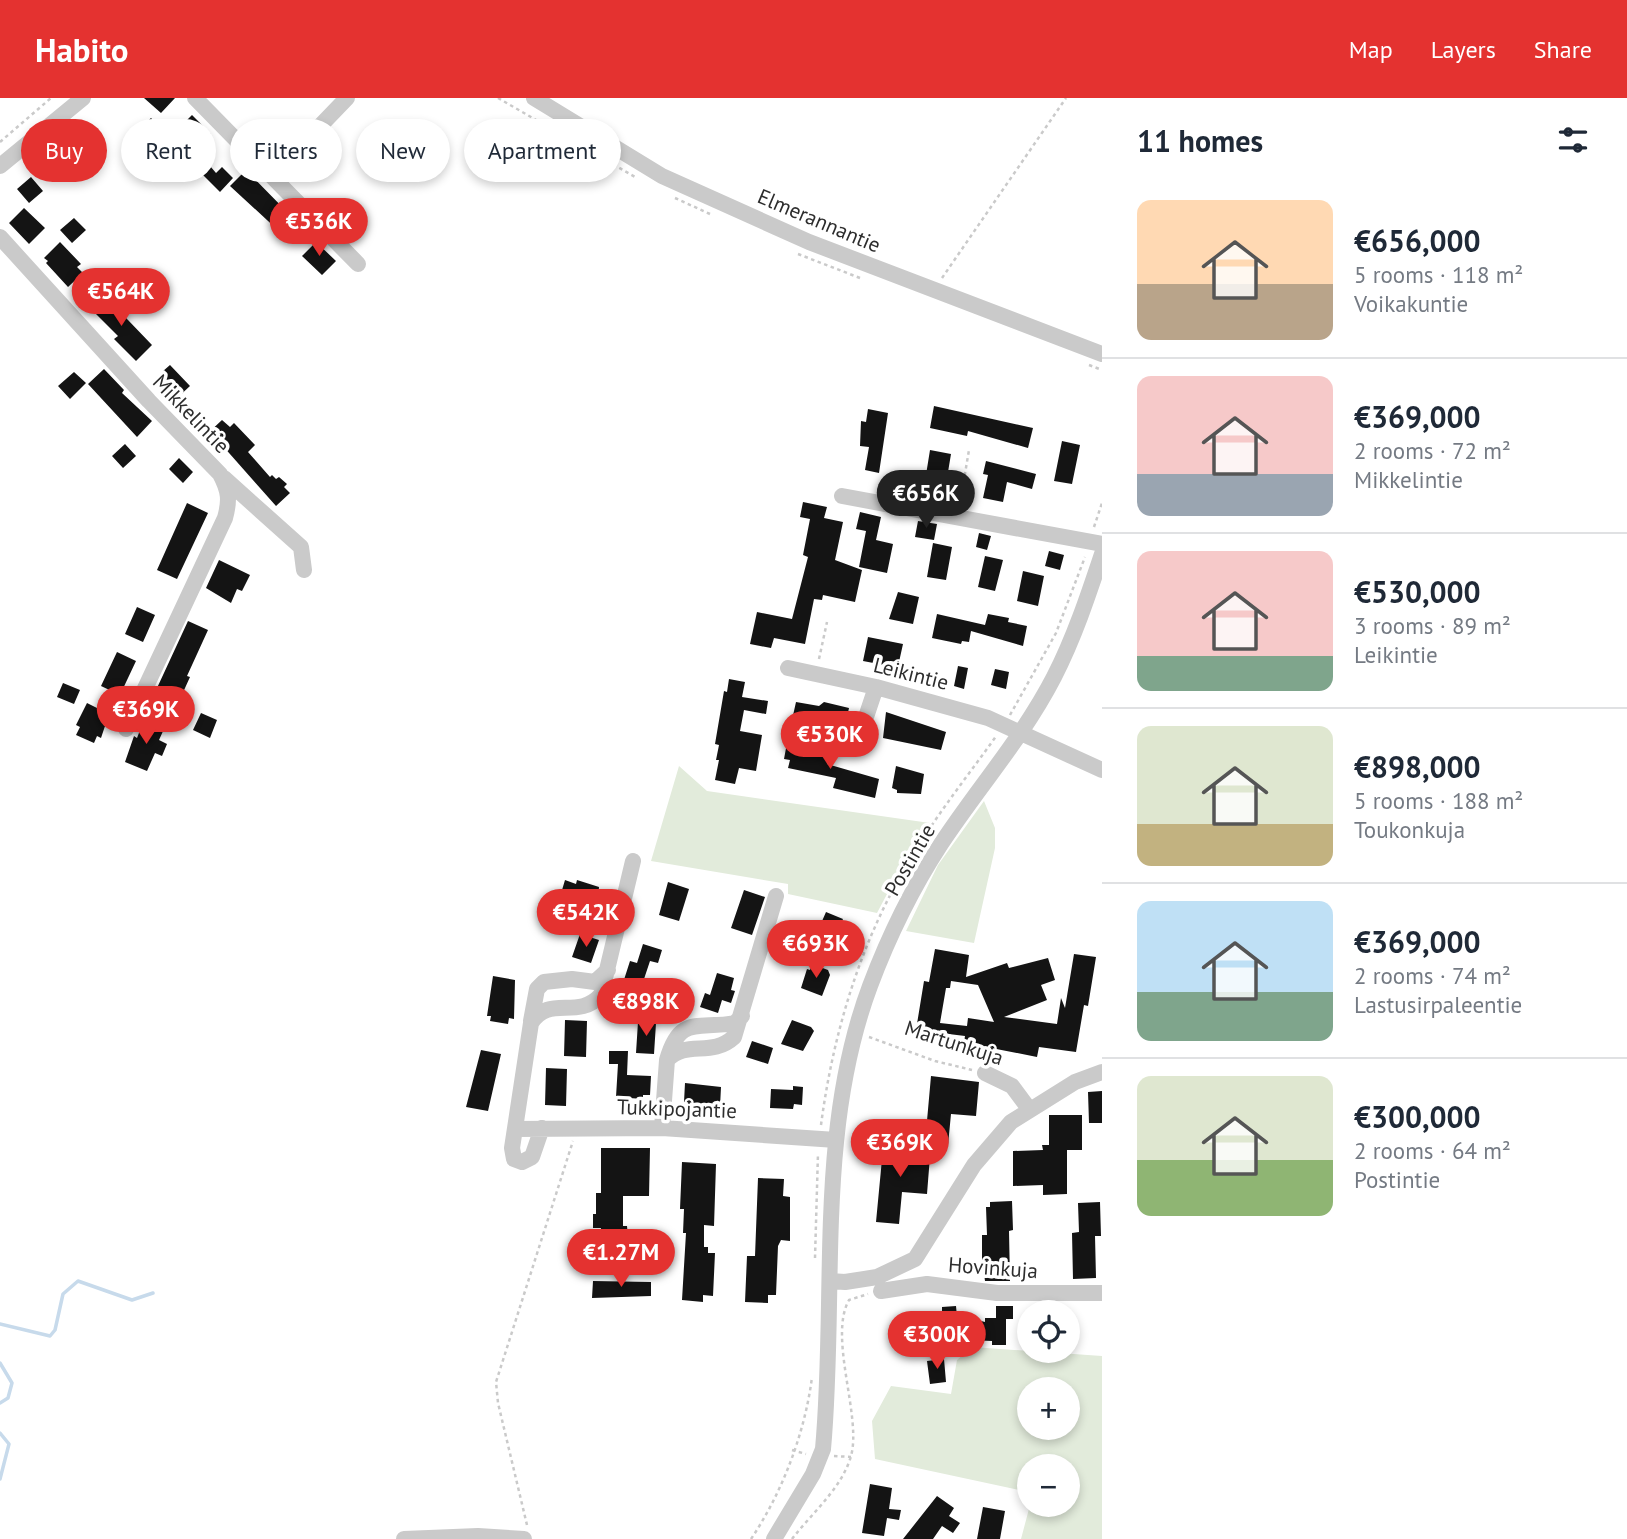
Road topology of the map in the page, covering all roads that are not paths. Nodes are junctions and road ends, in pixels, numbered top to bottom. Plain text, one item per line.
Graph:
1 (83, 98) edge
2 (195, 98) edge
3 (347, 98) edge
4 (534, 98) edge
5 (327, 119) edge
6 (230, 134) edge
7 (0, 166) edge
8 (277, 182) edge
9 (0, 237) edge
10 (358, 264) dead end
11 (1102, 355) edge
12 (220, 474) junction
13 (842, 496) dead end
14 (1098, 547) edge
15 (304, 570) dead end
16 (788, 668) dead end
17 (876, 687) junction
18 (126, 729) dead end
19 (1020, 734) junction
20 (858, 741) dead end
21 (1102, 771) edge
22 (633, 861) dead end
23 (776, 896) dead end
24 (608, 970) junction
25 (742, 1016) junction
26 (531, 1023) junction
27 (667, 1060) junction
28 (1102, 1072) edge
29 (985, 1073) road end
30 (1029, 1109) junction
31 (542, 1128) junction
32 (662, 1128) junction
33 (516, 1129) junction
34 (836, 1140) junction
35 (830, 1281) junction
36 (881, 1291) road end
37 (1102, 1293) edge
38 (526, 1532) edge
39 (478, 1537) edge
40 (404, 1539) edge
41 (775, 1539) edge

1 - 7 street
2 - 6 street
3 - 5 street
4 - 11 street, Elmerannantie
8 - 10 street
9 - 12 street, Mikkelintie
12 - 15 street
12 - 18 street, Mikkelintie
13 - 14 street
14 - 19 street, Postintie
16 - 17 street, Leikintie
17 - 19 street, Leikintie
17 - 20 street
19 - 21 street, Leikintie
19 - 34 street, Postintie
22 - 24 street
23 - 25 street
24 - 26 street
24 - 26 street
25 - 27 street
25 - 27 street
26 - 33 street
27 - 32 street
28 - 30 street
29 - 30 street, Martunkuja
30 - 35 street
31 - 32 street, Tukkipojantie
31 - 33 street, Tukkipojantie
31 - 33 street
32 - 34 street, Tukkipojantie
34 - 35 street, Postintie
35 - 41 street, Postintie
36 - 37 street, Hovinkuja
38 - 39 street
39 - 40 street

